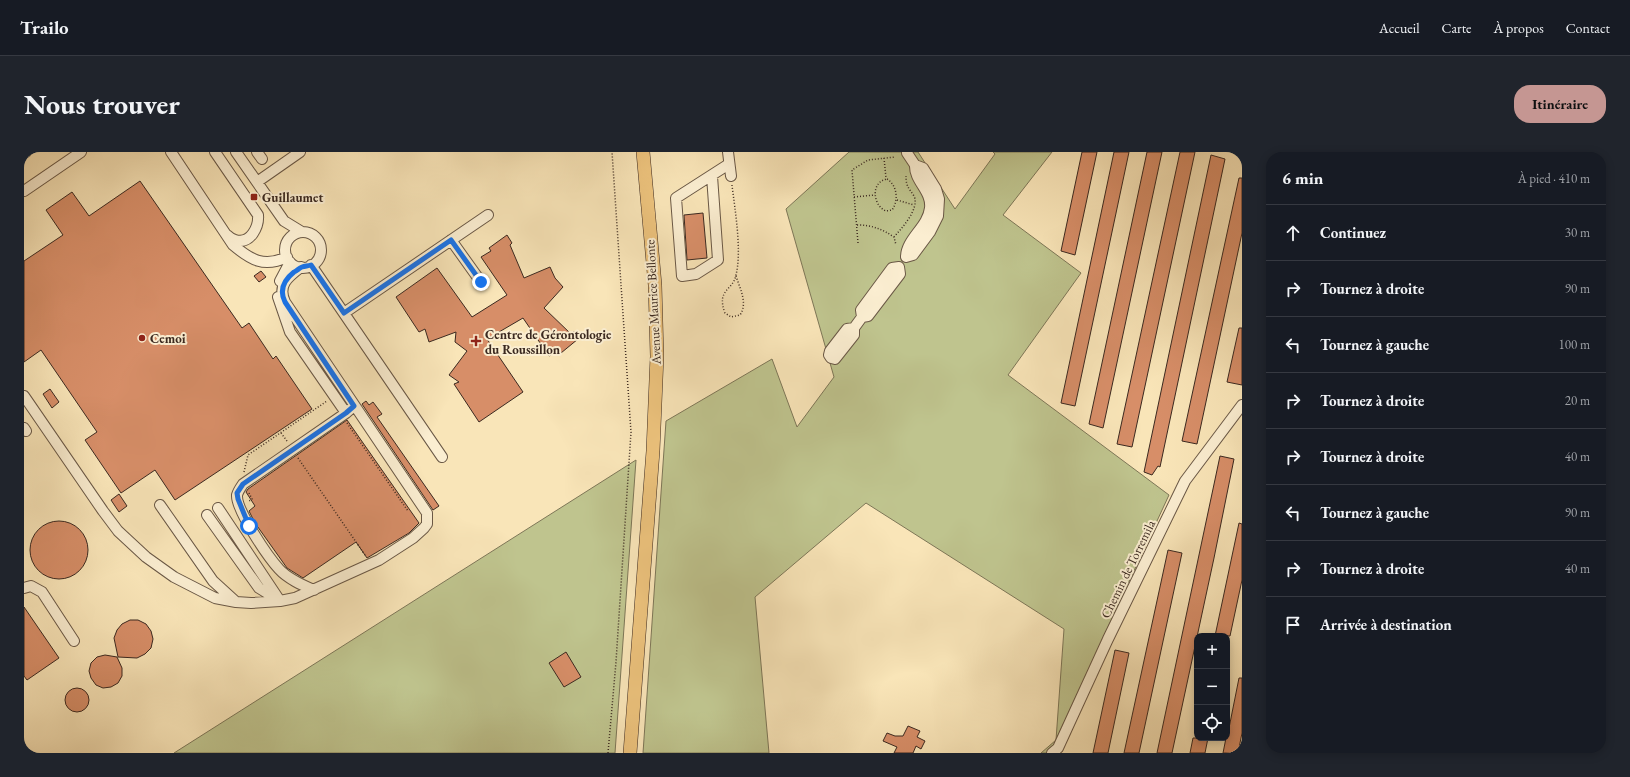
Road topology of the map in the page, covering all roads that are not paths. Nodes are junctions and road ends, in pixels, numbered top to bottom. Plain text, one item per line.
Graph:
1 (81, 152) edge
2 (171, 152) edge
3 (215, 152) edge
4 (236, 152) edge
5 (300, 152) edge
6 (643, 152) edge
7 (728, 152) edge
8 (907, 152) edge
9 (730, 164) junction
10 (712, 176) junction
11 (731, 176) road end
12 (257, 182) junction
13 (24, 191) edge
14 (488, 215) dead end
15 (284, 221) junction
16 (302, 232) junction
17 (225, 234) junction
18 (451, 240) junction
19 (287, 242) junction
20 (288, 259) junction
21 (306, 266) junction
22 (481, 282) dead end
23 (344, 313) junction
24 (854, 328) dead end
25 (24, 396) edge
26 (1242, 404) edge
27 (354, 406) junction
28 (344, 415) junction
29 (442, 457) dead end
30 (160, 505) dead end
31 (218, 508) dead end
32 (207, 515) dead end
33 (24, 588) edge
34 (314, 590) junction
35 (280, 601) junction
36 (236, 602) junction
37 (74, 641) dead end
38 (630, 753) edge
39 (1052, 753) edge

1 - 13 street
2 - 17 street
3 - 17 street
4 - 12 street
5 - 12 street
6 - 38 main road, Avenue Maurice Bellonte
7 - 9 street
8 - 24 street
9 - 10 street
9 - 11 street
10 - 10 street
12 - 15 street
14 - 18 street
15 - 16 street
15 - 19 street
16 - 19 street
16 - 21 street
17 - 20 street
18 - 22 street
18 - 23 street
19 - 20 street
20 - 21 street
20 - 28 street
21 - 23 street
21 - 27 street
23 - 29 street
25 - 36 street
26 - 39 street, Chemin de Torremila
27 - 28 street
27 - 34 street
28 - 34 street
30 - 36 street
31 - 35 street
32 - 35 street
33 - 37 street
34 - 35 street
35 - 36 street

